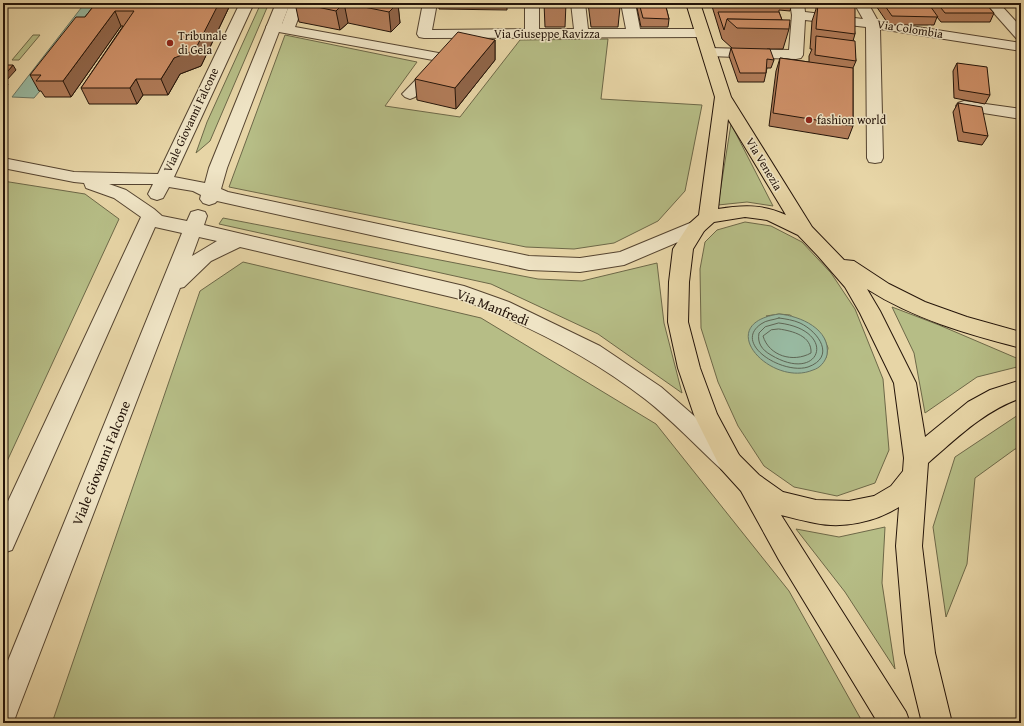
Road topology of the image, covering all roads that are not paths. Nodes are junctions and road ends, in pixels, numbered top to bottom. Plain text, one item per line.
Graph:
1 (247, 3) edge
2 (284, 3) edge
3 (297, 3) edge
4 (430, 3) edge
5 (532, 3) edge
6 (578, 3) edge
7 (628, 3) edge
8 (693, 3) edge
9 (861, 3) edge
10 (992, 3) edge
11 (798, 9) edge
12 (873, 24) junction
13 (280, 28) junction
14 (581, 33) junction
15 (634, 33) junction
16 (702, 33) junction
17 (466, 34) junction
18 (532, 34) junction
19 (1021, 35) edge
20 (1021, 47) edge
21 (708, 52) junction
22 (444, 58) junction
23 (410, 94) dead end
24 (723, 97) junction
25 (964, 106) edge
26 (1021, 114) edge
27 (174, 157) junction
28 (874, 158) dead end
29 (3, 163) edge
30 (74, 177) junction
31 (132, 178) junction
32 (160, 187) junction
33 (198, 209) junction
34 (149, 215) junction
35 (703, 222) junction
36 (805, 231) junction
37 (239, 240) junction
38 (825, 251) junction
39 (169, 290) junction
40 (1021, 340) edge
41 (1021, 389) edge
42 (730, 462) junction
43 (915, 466) junction
44 (750, 483) junction
45 (3, 541) edge
46 (3, 710) edge
47 (895, 723) edge
48 (937, 723) edge

1 - 27 street, Viale Giovanni Falcone
2 - 13 street, Viale Giovanni Falcone
3 - 13 street
4 - 17 street, Via Giuseppe Ravizza
5 - 18 street
6 - 14 street
7 - 15 street
8 - 16 main road, Via Venezia
9 - 12 street
10 - 19 street
11 - 12 street, Via Colombia
11 - 21 street
12 - 20 street, Via Colombia
12 - 28 street
13 - 22 street
13 - 33 street, Viale Giovanni Falcone
14 - 15 street, Via Giuseppe Ravizza
14 - 18 street, Via Giuseppe Ravizza
15 - 16 street, Via Giuseppe Ravizza
16 - 21 main road, Via Venezia
17 - 18 street, Via Giuseppe Ravizza
17 - 22 street
21 - 24 main road, Via Venezia
22 - 23 street
24 - 35 main road, Via Venezia
24 - 36 main road, Via Venezia
25 - 26 street
27 - 31 street
27 - 32 street, Viale Giovanni Falcone
29 - 30 street
30 - 31 street
30 - 34 street
31 - 32 street
32 - 33 street
32 - 34 street, Viale Giovanni Falcone
33 - 34 street
33 - 35 street
33 - 37 street, Via Manfredi
33 - 39 street, Viale Giovanni Falcone
34 - 45 street
35 - 36 main road
35 - 42 main road
36 - 38 main road
37 - 39 street
37 - 42 street, Via Manfredi
38 - 40 main road
38 - 43 main road
39 - 46 street, Viale Giovanni Falcone
41 - 43 main road
42 - 44 main road
43 - 44 main road
43 - 48 main road
44 - 47 main road

